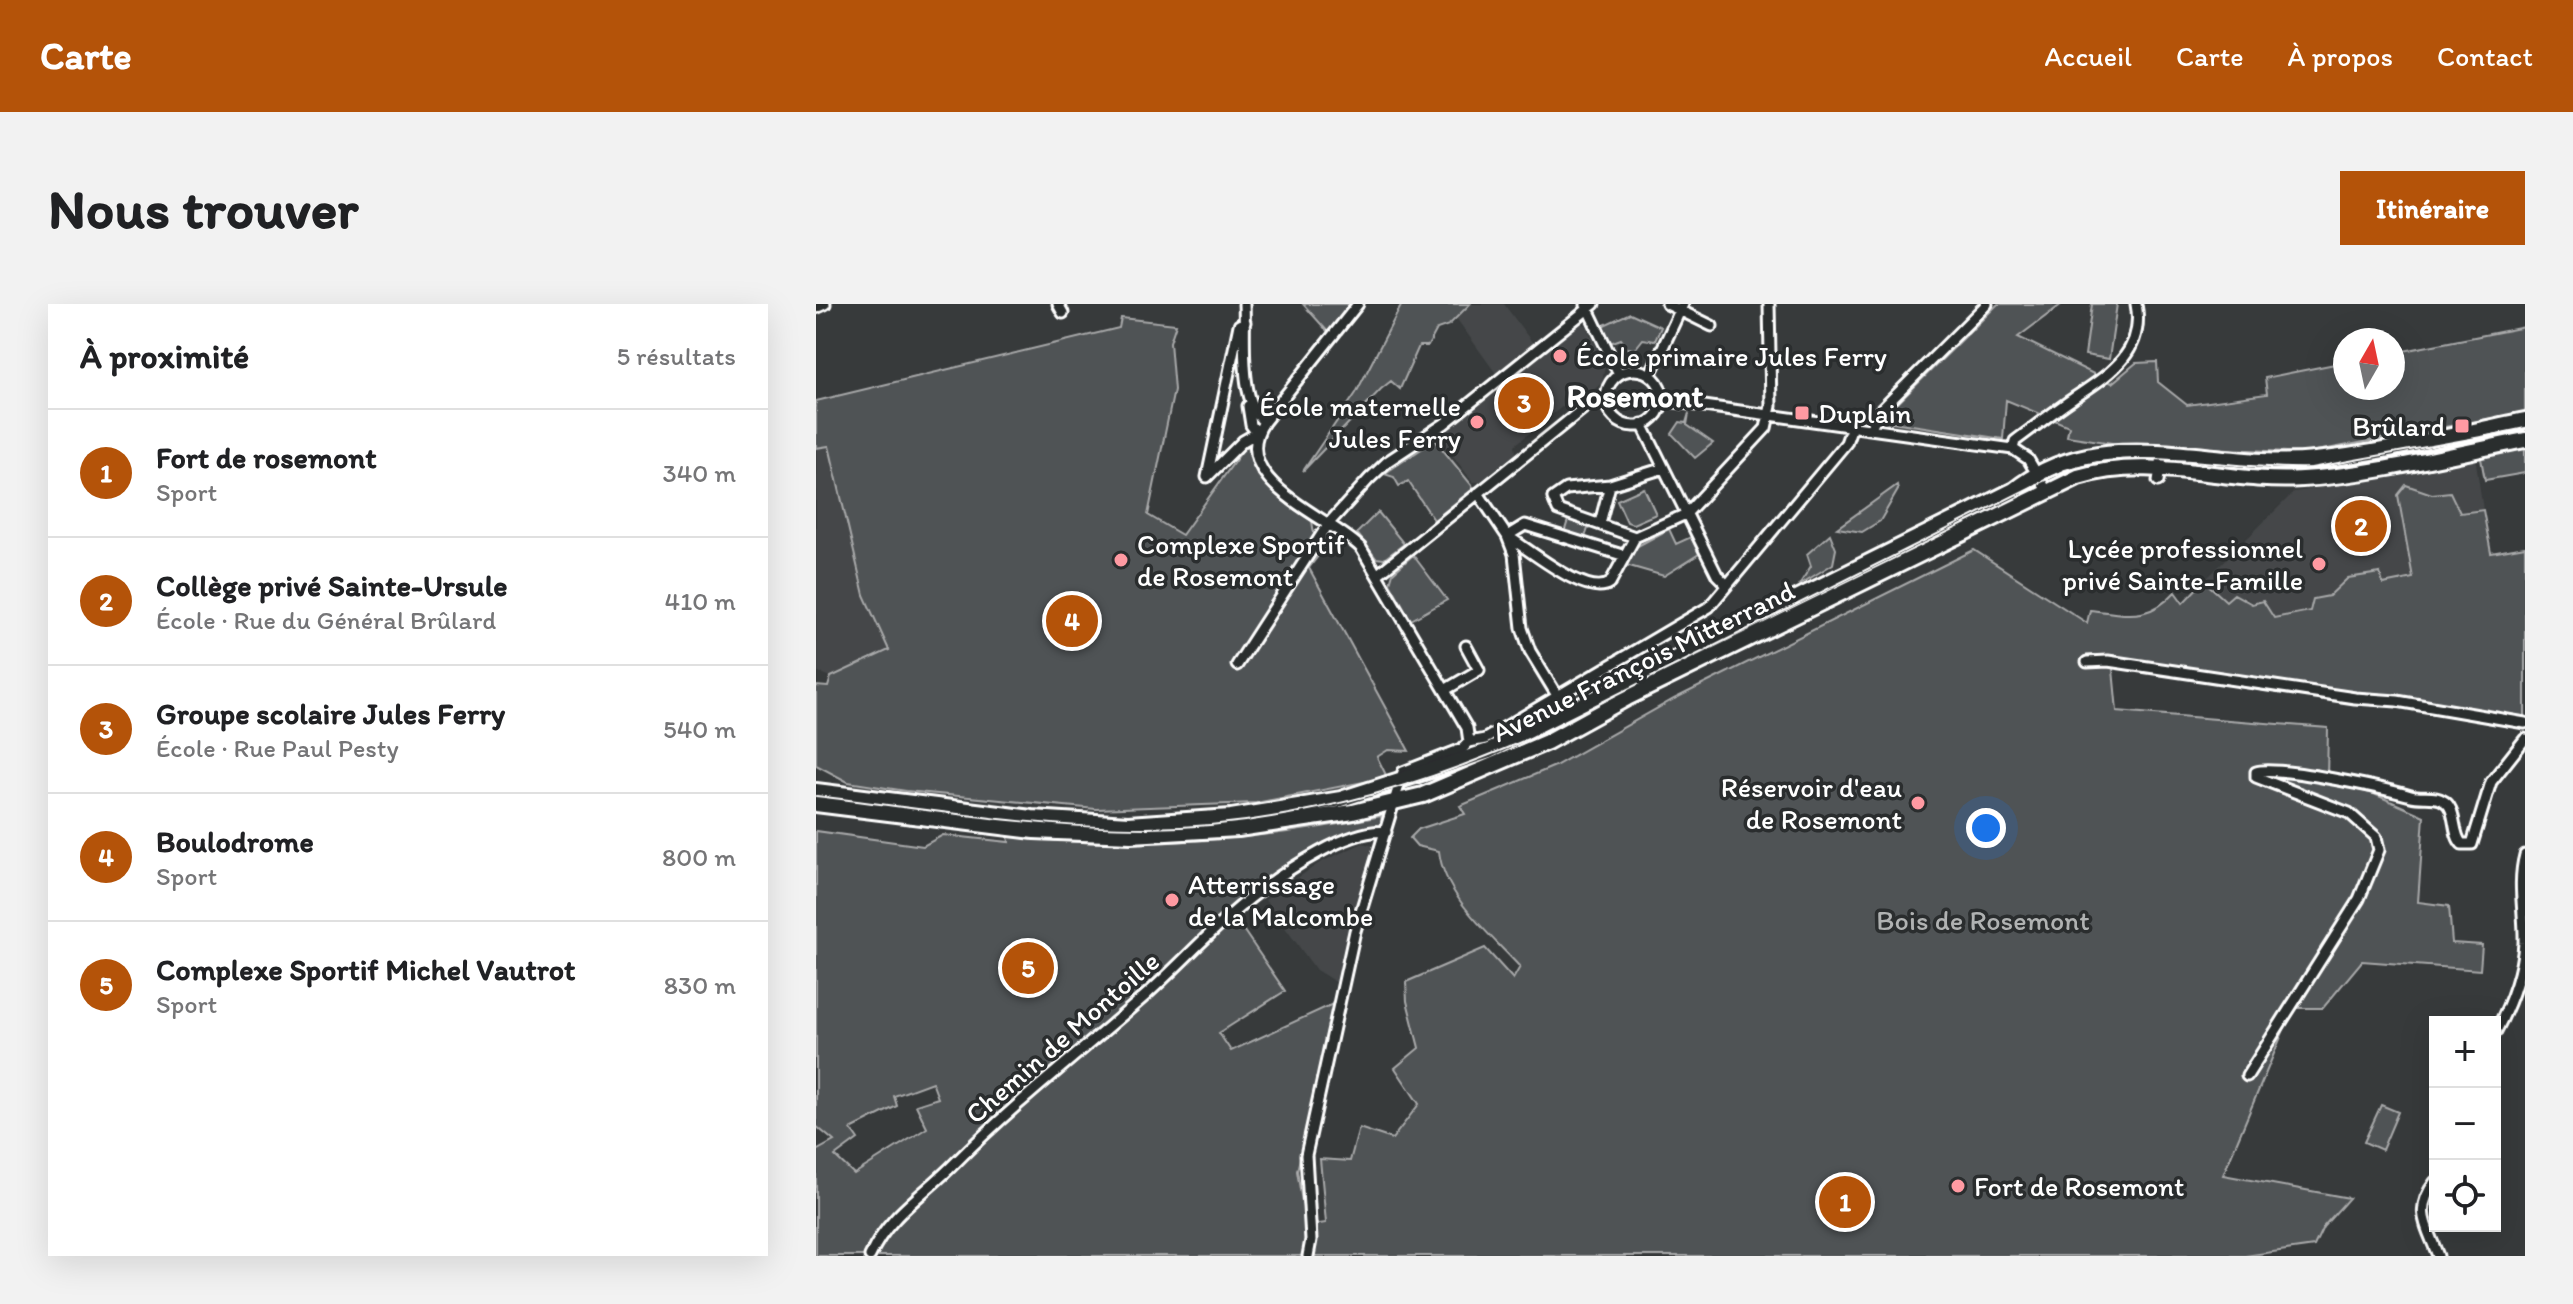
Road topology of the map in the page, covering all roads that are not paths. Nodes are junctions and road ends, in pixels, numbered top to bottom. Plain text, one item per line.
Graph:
1 (825, 304) edge
2 (1244, 304) edge
3 (1358, 304) edge
4 (1667, 304) edge
5 (1769, 304) edge
6 (1987, 304) edge
7 (2136, 304) edge
8 (1589, 305) edge
9 (1682, 307) edge
10 (816, 308) edge
11 (1245, 322) junction
12 (1712, 326) dead end
13 (1619, 374) junction
14 (1650, 375) junction
15 (1247, 393) junction
16 (1606, 399) junction
17 (1661, 400) junction
18 (1770, 414) junction
19 (2525, 420) edge
20 (1264, 422) junction
21 (1642, 424) junction
22 (1852, 426) junction
23 (1870, 429) junction
24 (1257, 433) junction
25 (2525, 440) edge
26 (2013, 449) junction
27 (2163, 451) junction
28 (1664, 468) junction
29 (2037, 473) junction
30 (2160, 475) junction
31 (1610, 485) junction
32 (2047, 491) junction
33 (1478, 493) junction
34 (1686, 514) junction
35 (1329, 523) junction
36 (1600, 523) junction
37 (1507, 536) junction
38 (1635, 537) junction
39 (1622, 555) junction
40 (1378, 574) junction
41 (1727, 585) junction
42 (1466, 646) dead end
43 (2087, 662) dead end
44 (1237, 665) dead end
45 (1445, 690) junction
46 (1558, 697) junction
47 (2525, 723) edge
48 (2525, 739) edge
49 (1469, 742) junction
50 (1398, 781) junction
51 (816, 791) edge
52 (1393, 803) junction
53 (816, 804) edge
54 (1386, 832) junction
55 (2525, 855) edge
56 (2501, 1020) edge
57 (2247, 1076) dead end
58 (2429, 1192) edge
59 (2429, 1227) edge
60 (2431, 1232) edge
61 (870, 1256) edge
62 (1308, 1256) edge
63 (2438, 1256) edge

1 - 10 street
2 - 11 street
3 - 20 street
4 - 9 street
5 - 18 street
6 - 23 street
7 - 26 street
8 - 13 street
8 - 35 street
9 - 12 street
9 - 14 street
11 - 15 street
11 - 24 street
13 - 14 street
13 - 16 street
14 - 17 street
15 - 20 street
15 - 24 street
16 - 21 street
16 - 33 street
17 - 18 street
17 - 21 street
18 - 22 street
18 - 34 street
19 - 27 main road, Avenue François Mitterrand
20 - 24 street
21 - 28 street
22 - 23 street
22 - 41 street
23 - 26 street
24 - 35 street
25 - 30 main road, Avenue François Mitterrand
26 - 29 street
27 - 29 main road, Avenue François Mitterrand
27 - 30 street
28 - 31 street
28 - 34 street
29 - 32 street
29 - 50 main road, Avenue François Mitterrand
30 - 32 main road, Avenue François Mitterrand
31 - 36 street
31 - 36 street
32 - 52 main road, Avenue François Mitterrand
33 - 37 street
33 - 40 street
34 - 38 street
34 - 41 street
35 - 40 street
35 - 44 street
36 - 38 street
37 - 39 street
37 - 39 street
37 - 46 street
38 - 39 street
40 - 45 street
41 - 46 street
42 - 45 street
43 - 47 street
45 - 49 street
46 - 49 street
48 - 57 street
49 - 50 street
50 - 51 main road, Avenue François Mitterrand
50 - 52 street
52 - 53 main road, Avenue François Mitterrand
52 - 54 street
54 - 61 street, Chemin de Montoille
54 - 62 street
55 - 56 street
58 - 59 street
60 - 63 street

